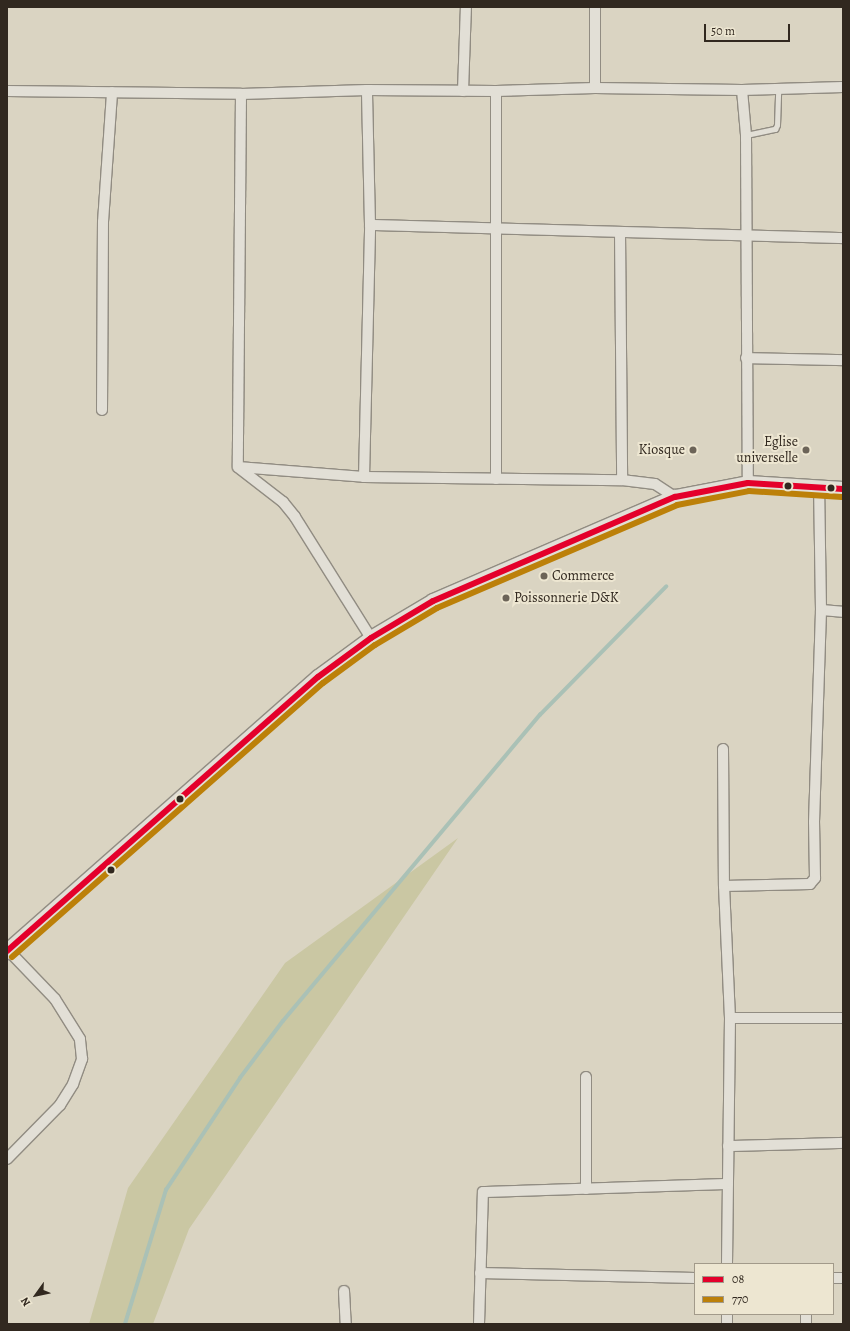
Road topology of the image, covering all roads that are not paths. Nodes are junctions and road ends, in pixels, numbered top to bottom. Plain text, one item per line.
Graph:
1 (466, 7) edge
2 (595, 7) edge
3 (843, 87) edge
4 (595, 88) junction
5 (778, 89) junction
6 (367, 90) junction
7 (742, 90) junction
8 (7, 91) edge
9 (463, 91) junction
10 (496, 91) junction
11 (112, 92) junction
12 (241, 94) junction
13 (746, 134) junction
14 (370, 225) junction
15 (496, 228) junction
16 (620, 232) junction
17 (745, 237) junction
18 (843, 238) edge
19 (746, 358) junction
20 (843, 360) edge
21 (102, 410) dead end
22 (238, 467) junction
23 (364, 478) junction
24 (496, 479) junction
25 (622, 480) junction
26 (748, 483) junction
27 (819, 488) junction
28 (843, 489) edge
29 (675, 497) junction
30 (821, 610) junction
31 (843, 612) edge
32 (371, 638) junction
33 (723, 749) dead end
34 (724, 886) junction
35 (8, 950) edge
36 (730, 1018) junction
37 (843, 1018) edge
38 (586, 1077) dead end
39 (843, 1143) edge
40 (728, 1146) junction
41 (7, 1159) edge
42 (728, 1184) junction
43 (586, 1189) junction
44 (727, 1263) edge
45 (480, 1273) junction
46 (694, 1278) edge
47 (344, 1291) dead end
48 (346, 1324) edge
49 (479, 1324) edge

1 - 9 street
2 - 4 street
3 - 5 street
4 - 7 street
4 - 10 street
5 - 7 street
5 - 13 lane
6 - 9 street
6 - 12 street
6 - 14 street
7 - 13 street
8 - 11 street
9 - 10 street
10 - 15 street
11 - 12 street
11 - 21 street
12 - 22 street
13 - 17 street
14 - 15 street
14 - 23 street
15 - 16 street
15 - 24 street
16 - 17 street
16 - 25 street
17 - 18 street
17 - 19 street
19 - 20 street
19 - 26 street
22 - 23 street
22 - 32 street
23 - 24 street
24 - 25 street
25 - 29 street
26 - 27 street
26 - 29 street
27 - 28 street
27 - 30 street
29 - 32 street
30 - 31 street
30 - 34 street
32 - 35 street
33 - 34 street
34 - 36 street
35 - 41 street
36 - 37 street
36 - 40 street
38 - 43 street
39 - 40 street
40 - 42 street
42 - 43 street
42 - 44 street
43 - 45 street
45 - 46 street
45 - 49 street
47 - 48 street

